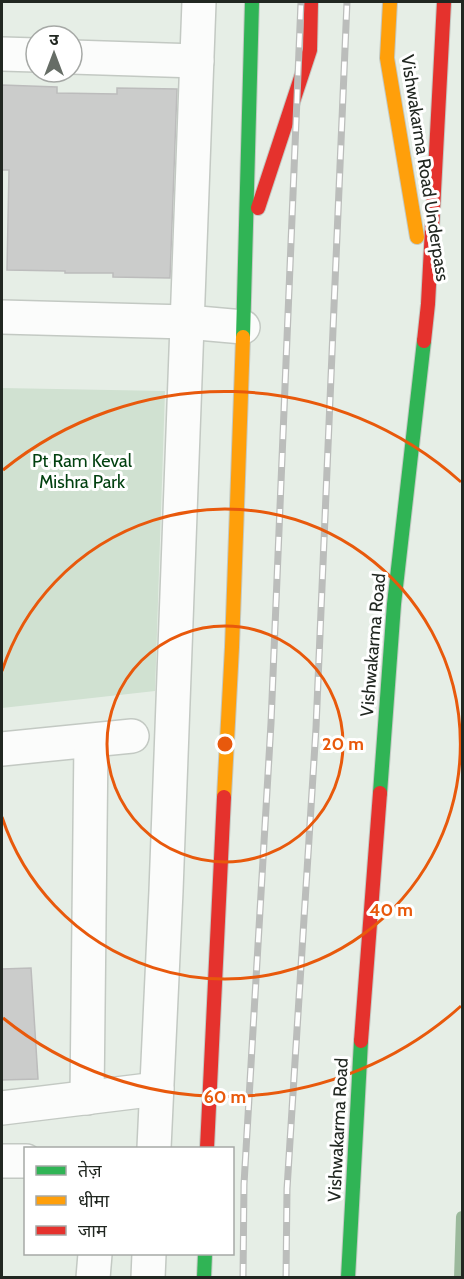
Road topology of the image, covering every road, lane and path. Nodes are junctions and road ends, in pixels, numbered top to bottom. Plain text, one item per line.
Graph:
1 (199, 2) edge
2 (252, 2) edge
3 (311, 2) edge
4 (390, 2) edge
5 (444, 2) edge
6 (2, 54) edge
7 (24, 55) edge
8 (84, 57) edge
9 (197, 61) junction
10 (246, 241) junction
11 (428, 304) junction
12 (2, 317) edge
13 (187, 322) junction
14 (243, 327) junction
15 (132, 736) dead end
16 (91, 741) junction
17 (2, 749) edge
18 (157, 1089) junction
19 (87, 1098) junction
20 (2, 1108) edge
21 (154, 1147) edge
22 (207, 1147) edge
23 (2, 1161) edge
24 (24, 1161) edge
25 (95, 1255) edge
26 (149, 1255) edge
27 (205, 1255) edge
28 (93, 1278) edge
29 (148, 1278) edge
30 (204, 1278) edge
31 (348, 1278) edge

1 - 9 street
2 - 10 main road
3 - 10 main road
4 - 11 main road, Vishwakarma Road Underpass
5 - 11 main road
6 - 7 street
8 - 9 street
9 - 13 street
10 - 14 main road
11 - 31 main road, Vishwakarma Road
12 - 13 street
13 - 14 street
13 - 18 street
14 - 22 main road
15 - 16 street
16 - 17 street
16 - 19 street
18 - 19 street
18 - 21 street
19 - 20 street
23 - 24 street
25 - 28 street
26 - 29 street
27 - 30 main road

